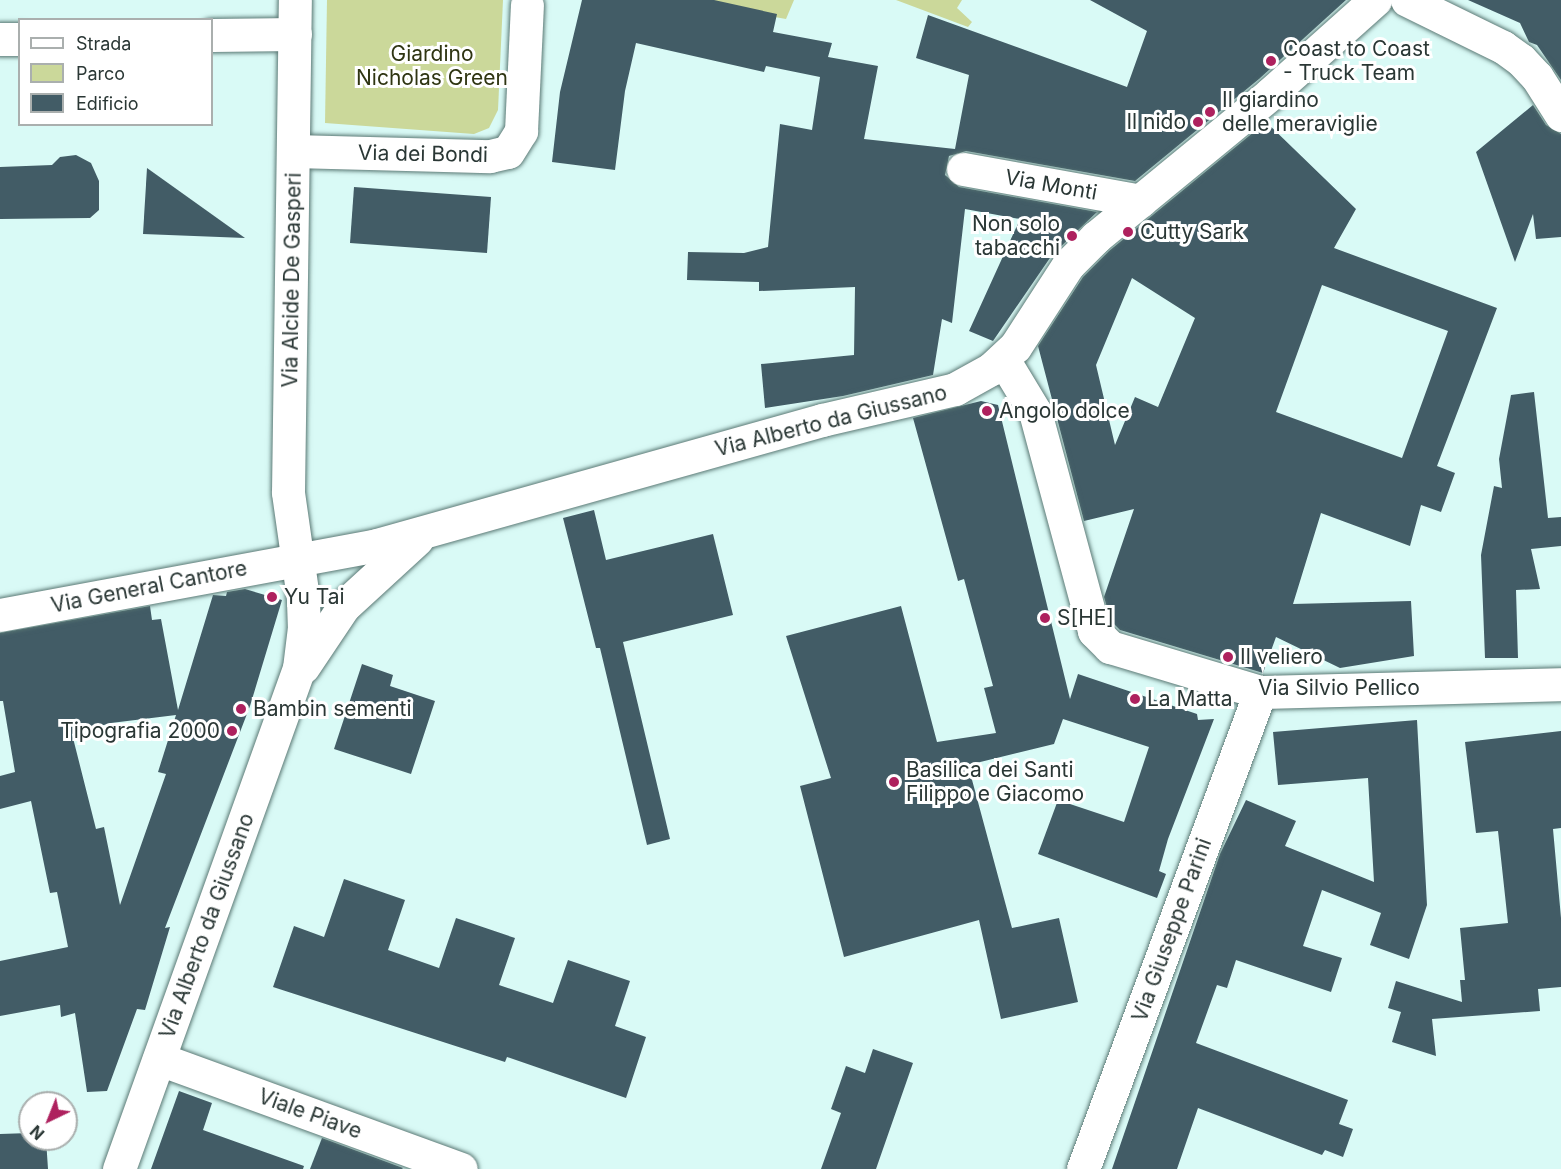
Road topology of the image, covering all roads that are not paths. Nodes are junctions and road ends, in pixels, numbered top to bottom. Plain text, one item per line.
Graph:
1 (294, 0) edge
2 (1375, 0) edge
3 (1407, 0) edge
4 (527, 5) dead end
5 (295, 34) junction
6 (213, 35) edge
7 (0, 39) edge
8 (18, 39) edge
9 (1554, 105) edge
10 (294, 151) junction
11 (963, 170) dead end
12 (1140, 201) junction
13 (1003, 359) junction
14 (425, 532) junction
15 (299, 559) junction
16 (0, 615) edge
17 (294, 682) junction
18 (1561, 684) edge
19 (1260, 692) junction
20 (159, 1059) junction
21 (119, 1169) edge
22 (461, 1169) edge
23 (1083, 1169) edge

1 - 5 street, Via Alcide De Gasperi
2 - 12 street, Via Alberto da Giussano
3 - 9 street
4 - 10 street, Via dei Bondi
5 - 6 street
5 - 10 street, Via Alcide De Gasperi
7 - 8 street
10 - 15 street, Via Alcide De Gasperi
11 - 12 street, Via Monti
12 - 13 street, Via Alberto da Giussano
13 - 14 street, Via Alberto da Giussano
13 - 19 street, Via Silvio Pellico
14 - 15 street, Via Alberto da Giussano
14 - 17 street, Via Alberto da Giussano
15 - 16 street, Via General Cantore
15 - 17 street, Via Alberto da Giussano
17 - 20 street, Via Alberto da Giussano
18 - 19 street, Via Silvio Pellico
19 - 23 street, Via Giuseppe Parini
20 - 21 street, Via Alberto da Giussano
20 - 22 street, Viale Piave

